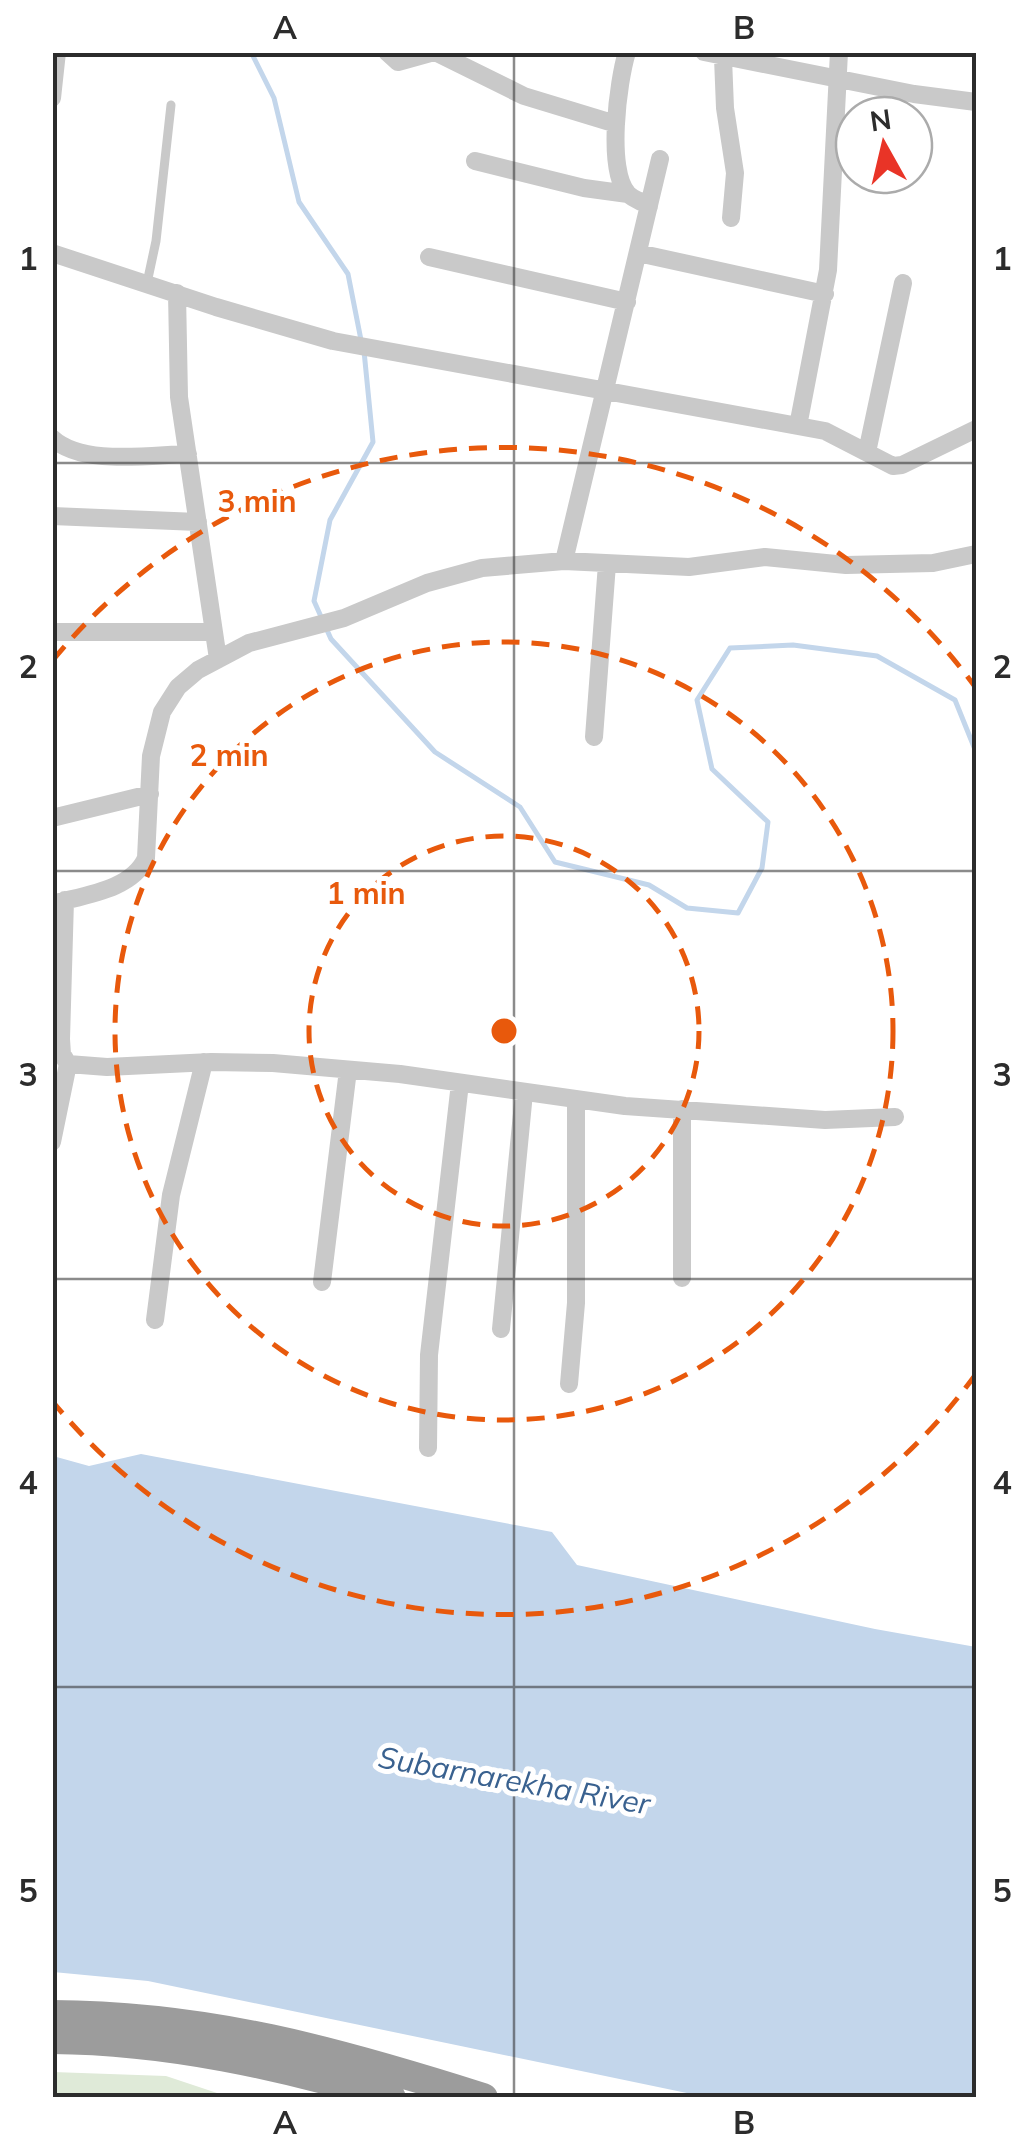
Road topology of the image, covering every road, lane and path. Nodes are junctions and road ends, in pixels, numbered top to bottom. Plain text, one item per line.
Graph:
1 (57, 52) edge
2 (388, 52) edge
3 (434, 52) edge
4 (627, 52) edge
5 (704, 52) edge
6 (839, 52) edge
7 (723, 58) junction
8 (839, 78) junction
9 (52, 98) edge
10 (976, 102) edge
11 (171, 105) dead end
12 (616, 124) junction
13 (660, 158) dead end
14 (475, 161) dead end
15 (628, 194) junction
16 (649, 206) junction
17 (731, 218) dead end
18 (638, 253) junction
19 (52, 254) edge
20 (428, 257) dead end
21 (147, 283) junction
22 (904, 283) dead end
23 (177, 294) junction
24 (824, 294) junction
25 (627, 302) junction
26 (603, 390) junction
27 (798, 426) junction
28 (976, 430) edge
29 (52, 438) edge
30 (867, 452) junction
31 (188, 454) junction
32 (52, 516) edge
33 (198, 522) junction
34 (564, 561) junction
35 (974, 562) edge
36 (607, 564) junction
37 (52, 632) edge
38 (214, 632) junction
39 (218, 658) junction
40 (594, 737) dead end
41 (150, 794) junction
42 (52, 818) edge
43 (59, 902) edge
44 (204, 1062) junction
45 (68, 1064) junction
46 (348, 1070) junction
47 (460, 1082) junction
48 (524, 1092) junction
49 (576, 1100) junction
50 (682, 1109) junction
51 (895, 1117) dead end
52 (52, 1142) edge
53 (682, 1278) dead end
54 (322, 1282) dead end
55 (154, 1320) dead end
56 (501, 1329) dead end
57 (569, 1384) dead end
58 (428, 1448) dead end
59 (52, 2015) edge
60 (52, 2039) edge
61 (386, 2097) edge
62 (483, 2098) edge

1 - 9 street
2 - 3 street
3 - 12 street
4 - 12 street
5 - 7 street
6 - 8 street
7 - 8 street
7 - 17 street
8 - 10 street
8 - 24 street
11 - 21 lane
12 - 15 street
13 - 16 street
14 - 15 street
15 - 16 street
16 - 18 street
18 - 24 street
18 - 25 street
19 - 21 street
20 - 25 street
21 - 23 street
22 - 30 street
23 - 26 street
23 - 31 street
24 - 27 street
25 - 26 street
26 - 27 street
26 - 34 street
27 - 30 street
28 - 30 street
29 - 31 street
31 - 33 street
32 - 33 street
33 - 38 street
34 - 36 street
34 - 39 street
35 - 36 street
36 - 40 street
37 - 38 street
38 - 39 street
39 - 41 street
41 - 42 street
41 - 43 street
43 - 45 street
44 - 45 street
44 - 46 street
44 - 55 street
45 - 52 street
46 - 47 street
46 - 54 street
47 - 48 street
47 - 58 street
48 - 49 street
48 - 56 street
49 - 50 street
49 - 57 street
50 - 51 street
50 - 53 street
59 - 62 highway
60 - 61 highway

